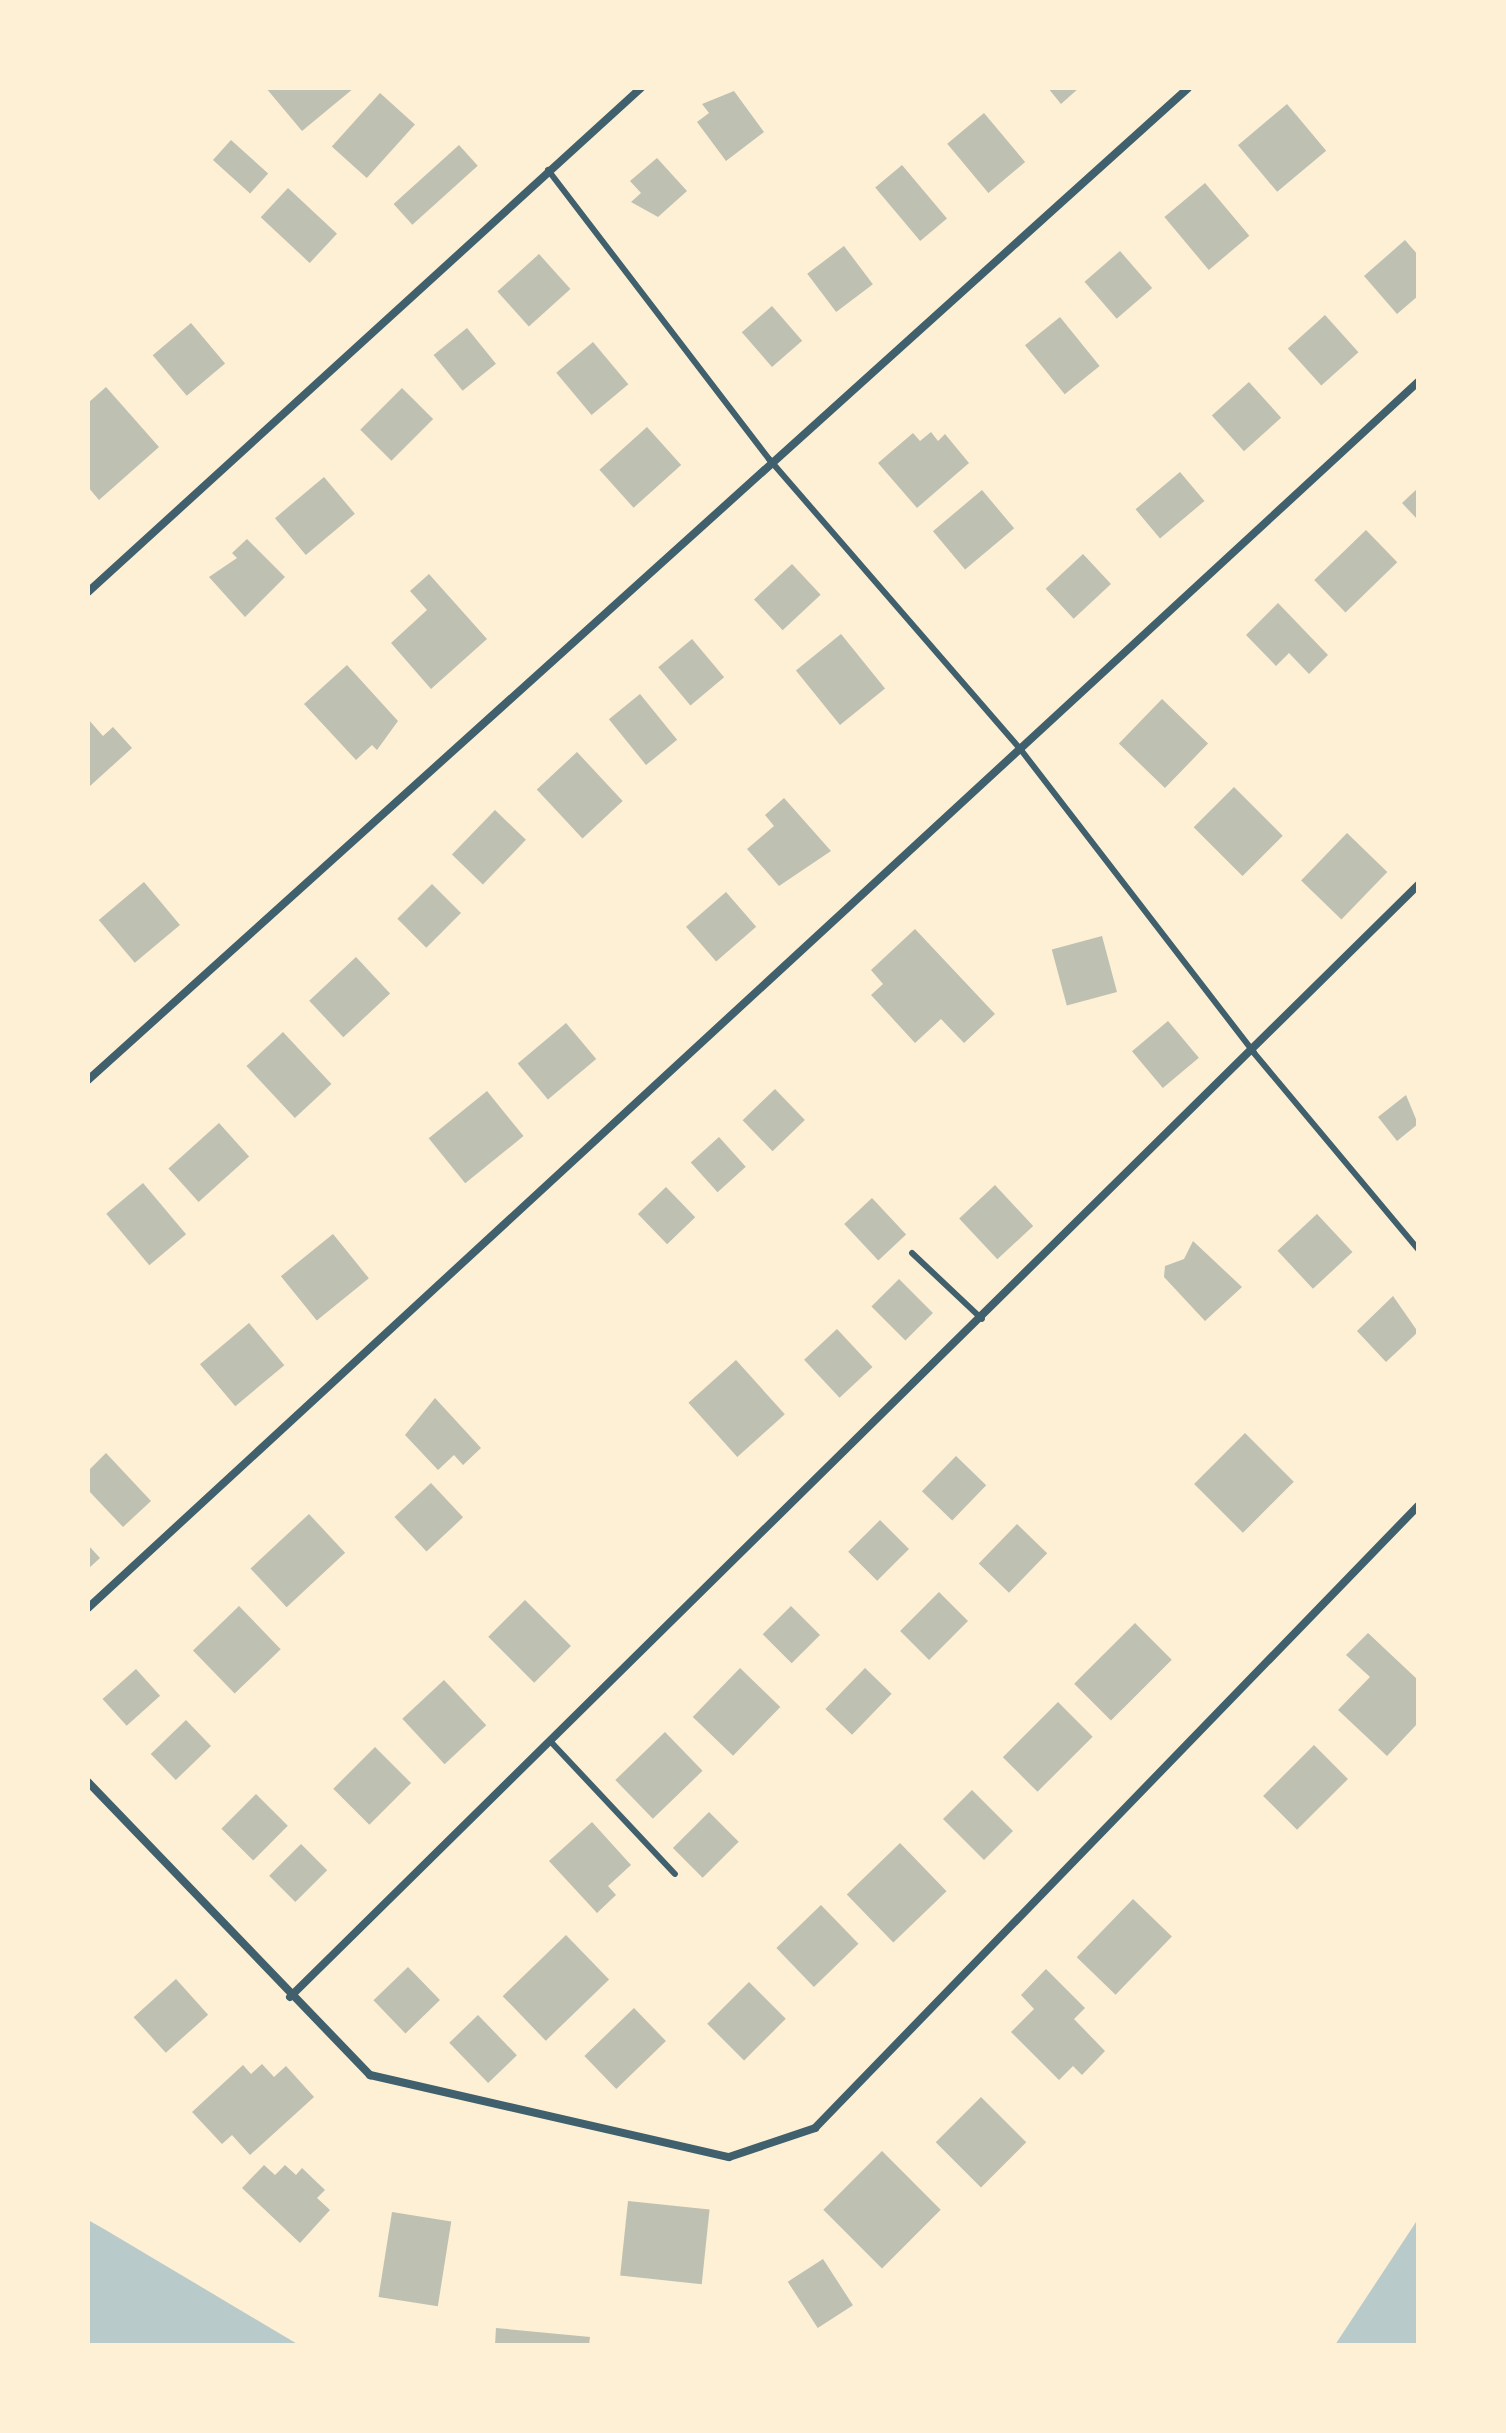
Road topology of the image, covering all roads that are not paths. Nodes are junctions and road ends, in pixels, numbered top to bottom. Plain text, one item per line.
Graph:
1 (641, 88) edge
2 (1188, 88) edge
3 (548, 170) junction
4 (1418, 382) edge
5 (769, 459) junction
6 (88, 592) edge
7 (1021, 750) junction
8 (1418, 885) edge
9 (1254, 1053) junction
10 (88, 1080) edge
11 (1418, 1249) edge
12 (912, 1253) dead end
13 (983, 1319) junction
14 (1418, 1506) edge
15 (88, 1608) edge
16 (551, 1742) junction
17 (88, 1782) edge
18 (675, 1874) dead end
19 (290, 1997) junction

1 - 3 street
2 - 5 street
3 - 5 lane
3 - 6 street
4 - 7 street
5 - 7 lane
5 - 10 street
7 - 9 lane
7 - 15 street
8 - 9 street
9 - 11 lane
9 - 13 street
12 - 13 lane
13 - 16 street
14 - 19 street
16 - 18 lane
16 - 19 street
17 - 19 street

